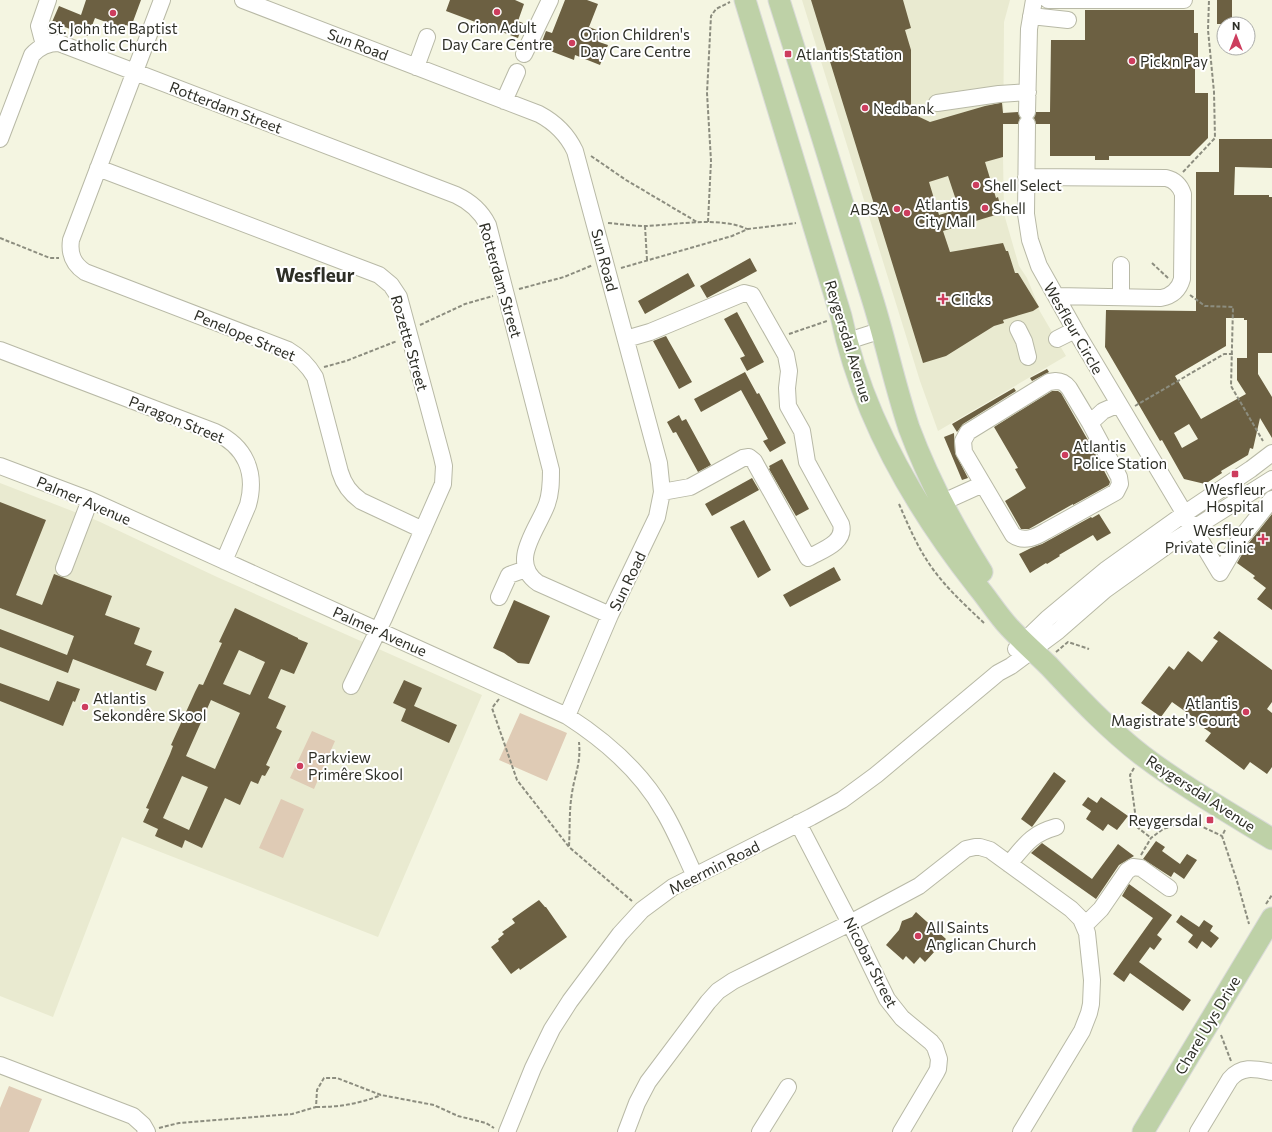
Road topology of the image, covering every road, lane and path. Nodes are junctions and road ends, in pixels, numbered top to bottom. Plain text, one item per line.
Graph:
1 (48, 0) edge
2 (162, 0) edge
3 (243, 0) edge
4 (550, 0) edge
5 (750, 0) edge
6 (771, 0) edge
7 (779, 0) edge
8 (1034, 0) edge
9 (1048, 0) edge
10 (1098, 0) edge
11 (1184, 0) edge
12 (1209, 0) edge
13 (739, 1) edge
14 (1031, 16) junction
15 (1068, 20) dead end
16 (427, 37) dead end
17 (44, 46) junction
18 (524, 54) dead end
19 (416, 67) junction
20 (135, 72) junction
21 (517, 72) dead end
22 (1028, 92) junction
23 (504, 101) junction
24 (937, 103) dead end
25 (0, 139) edge
26 (572, 144) junction
27 (98, 168) junction
28 (1026, 177) junction
29 (1174, 181) junction
30 (697, 222) junction
31 (708, 222) junction
32 (605, 223) dead end
33 (798, 223) dead end
34 (645, 226) junction
35 (748, 229) junction
36 (0, 238) edge
37 (72, 258) junction
38 (647, 260) junction
39 (597, 263) dead end
40 (1152, 263) dead end
41 (1121, 265) dead end
42 (618, 269) dead end
43 (1179, 288) junction
44 (505, 292) junction
45 (1056, 296) junction
46 (1121, 297) junction
47 (829, 320) dead end
48 (1018, 329) dead end
49 (408, 330) junction
50 (1075, 330) junction
51 (876, 332) junction
52 (777, 338) junction
53 (626, 339) junction
54 (854, 339) junction
55 (1057, 339) dead end
56 (0, 350) edge
57 (1233, 354) junction
58 (1028, 356) dead end
59 (311, 370) junction
60 (901, 400) junction
61 (1121, 408) junction
62 (1090, 423) junction
63 (883, 438) junction
64 (1268, 447) edge
65 (0, 466) edge
66 (1272, 479) edge
67 (983, 484) junction
68 (662, 492) junction
69 (1272, 499) edge
70 (90, 500) junction
71 (941, 503) junction
72 (1184, 514) junction
73 (1192, 528) junction
74 (423, 530) junction
75 (224, 561) junction
76 (64, 568) dead end
77 (526, 569) junction
78 (499, 597) dead end
79 (610, 615) junction
80 (378, 630) junction
81 (1068, 642) dead end
82 (1034, 646) junction
83 (1089, 649) dead end
84 (351, 686) dead end
85 (507, 689) junction
86 (567, 716) junction
87 (586, 728) junction
88 (1141, 755) junction
89 (1233, 815) junction
90 (798, 823) junction
91 (1056, 827) dead end
92 (1222, 836) junction
93 (1151, 838) junction
94 (1272, 839) edge
95 (568, 847) junction
96 (1009, 864) junction
97 (1141, 868) junction
98 (695, 876) junction
99 (1169, 888) dead end
100 (642, 910) junction
101 (1272, 918) edge
102 (850, 922) junction
103 (1085, 925) junction
104 (1260, 937) junction
105 (1207, 1026) junction
106 (0, 1065) edge
107 (1272, 1072) edge
108 (1236, 1073) junction
109 (788, 1086) dead end
110 (381, 1095) junction
111 (316, 1107) junction
112 (501, 1130) edge
113 (147, 1132) edge
114 (626, 1132) edge
115 (760, 1132) edge
116 (901, 1132) edge
117 (1021, 1132) edge
118 (1143, 1132) edge
119 (1198, 1132) edge

1 - 17 street
2 - 20 street
3 - 19 street, Sun Road
4 - 18 street
5 - 54 street
6 - 51 street
7 - 60 main road, Reygersdal Avenue
8 - 14 street, Wesfleur Circle
9 - 10 street
10 - 11 street
12 - 29 path
13 - 31 path
13 - 63 main road, Reygersdal Avenue
14 - 15 street
14 - 22 street, Wesfleur Circle
16 - 19 street
17 - 20 street
17 - 25 street
19 - 23 street, Sun Road
20 - 27 street
20 - 44 street, Rotterdam Street
21 - 23 street
22 - 24 street
22 - 28 street, Wesfleur Circle
23 - 26 street, Sun Road
26 - 30 path
26 - 53 street, Sun Road
27 - 37 street
27 - 49 street, Rozette Street
28 - 29 street
28 - 45 street, Wesfleur Circle
29 - 43 street
30 - 31 path
30 - 34 path
31 - 35 path
32 - 34 path
33 - 35 path
34 - 38 path
35 - 38 path
36 - 37 path
37 - 59 street, Penelope Street
38 - 42 path
39 - 44 path
40 - 43 path
41 - 46 street
43 - 46 street
43 - 57 path
44 - 49 path
44 - 77 street, Rotterdam Street
45 - 46 street
45 - 50 street, Wesfleur Circle
47 - 52 path
48 - 58 street
49 - 59 path
49 - 74 street, Rozette Street
50 - 55 street
50 - 61 street, Wesfleur Circle
51 - 54 street
51 - 60 street
52 - 53 street
52 - 68 street
53 - 68 street, Sun Road
54 - 63 street
56 - 75 street, Paragon Street
57 - 61 path
57 - 64 path
59 - 74 street, Penelope Street
60 - 71 main road, Reygersdal Avenue
61 - 62 street
61 - 72 street, Wesfleur Circle
62 - 67 street
62 - 67 street
63 - 82 main road, Reygersdal Avenue
64 - 72 street
65 - 70 street, Palmer Avenue
66 - 73 street
67 - 71 street
68 - 79 street, Sun Road
69 - 73 street, Wesfleur Circle
70 - 75 street, Palmer Avenue
70 - 76 street
71 - 82 main road, Reygersdal Avenue
72 - 73 street, Wesfleur Circle
72 - 82 street
73 - 82 street
74 - 80 street, Rozette Street
75 - 80 street, Palmer Avenue
77 - 78 street
77 - 79 street
79 - 86 street, Sun Road
80 - 84 street, Rozette Street
80 - 85 street, Palmer Avenue
81 - 83 path
82 - 88 main road, Reygersdal Avenue
82 - 90 street, Meermin Road
85 - 86 street, Palmer Avenue
85 - 95 path
86 - 87 street, Palmer Avenue
87 - 95 path
87 - 98 street, Palmer Avenue
88 - 89 main road, Reygersdal Avenue
88 - 93 path
89 - 92 path
89 - 94 main road, Reygersdal Avenue
90 - 98 street, Meermin Road
90 - 102 street, Nicobar Street
91 - 96 street
92 - 93 path
92 - 104 path
93 - 97 path
95 - 100 path
96 - 102 street
96 - 103 street
97 - 99 street
97 - 103 street
98 - 100 street, Meermin Road
100 - 112 street, Meermin Road
101 - 104 main road, Charel Uys Drive
102 - 114 street
102 - 116 street, Nicobar Street
103 - 117 street
104 - 105 main road, Charel Uys Drive
105 - 108 path
105 - 118 main road, Charel Uys Drive
106 - 113 street
107 - 108 street
108 - 119 street
109 - 115 street
110 - 111 path
110 - 111 path
110 - 112 path
111 - 113 path

